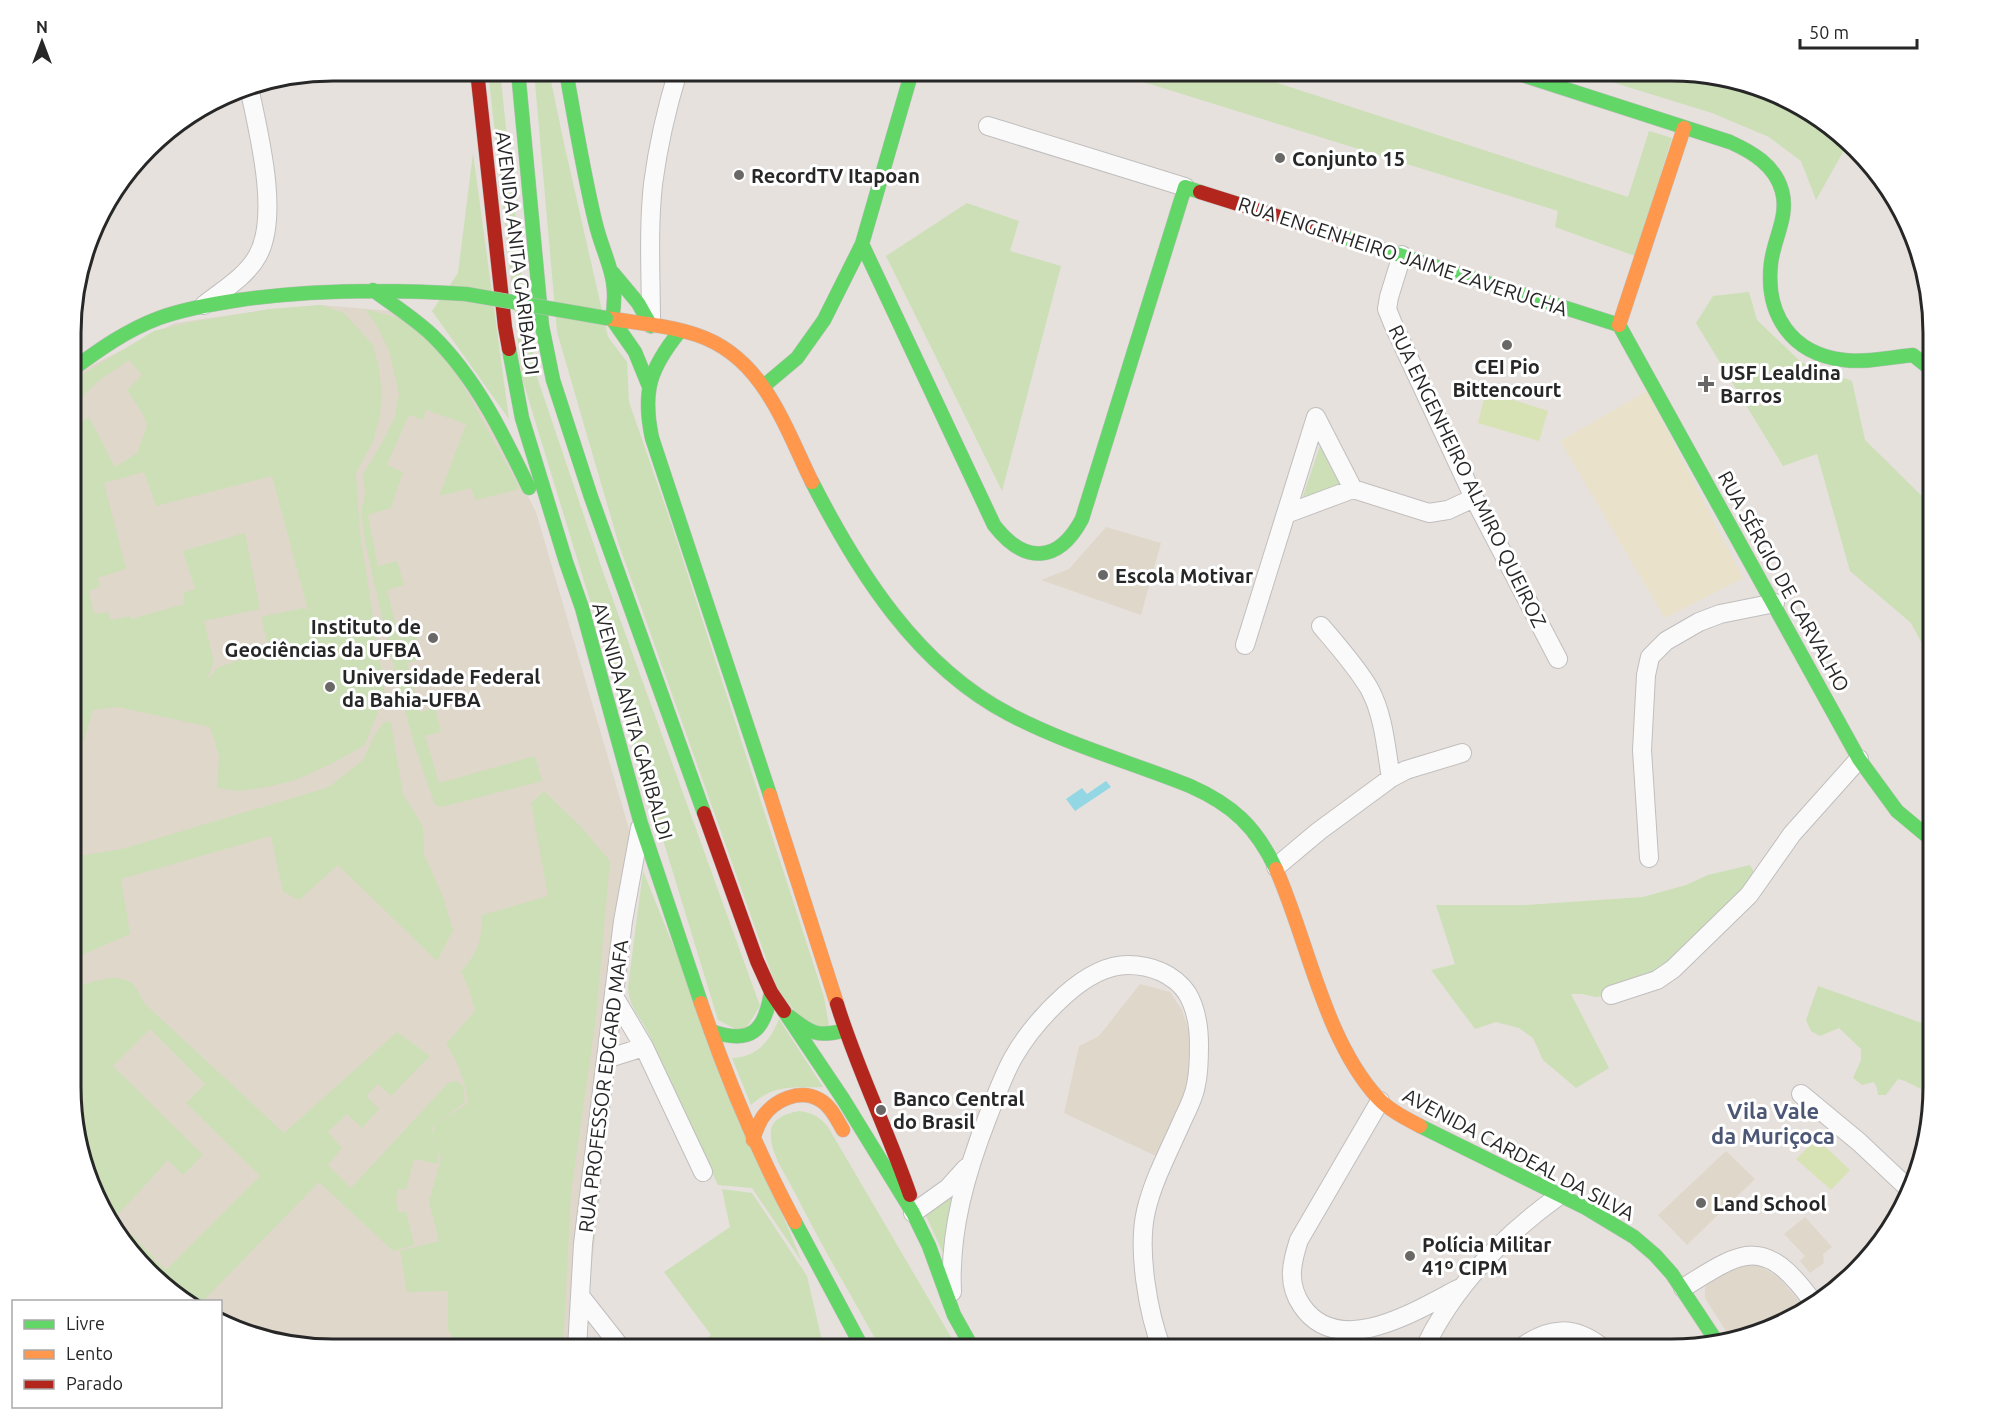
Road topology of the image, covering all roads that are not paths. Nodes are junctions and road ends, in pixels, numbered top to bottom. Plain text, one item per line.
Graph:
1 (478, 81) edge
2 (519, 81) edge
3 (568, 81) edge
4 (675, 81) edge
5 (909, 81) edge
6 (1541, 81) edge
7 (251, 95) edge
8 (988, 126) dead end
9 (1684, 128) junction
10 (1185, 187) junction
11 (862, 243) junction
12 (1402, 255) junction
13 (613, 273) junction
14 (373, 290) junction
15 (203, 306) junction
16 (609, 319) junction
17 (1619, 325) junction
18 (651, 326) junction
19 (680, 331) junction
20 (1923, 363) edge
21 (81, 364) edge
22 (648, 384) junction
23 (765, 385) junction
24 (1353, 489) junction
25 (1474, 498) junction
26 (1286, 514) junction
27 (566, 562) junction
28 (1775, 603) junction
29 (1321, 626) dead end
30 (1245, 645) dead end
31 (1558, 660) dead end
32 (1462, 753) dead end
33 (1860, 759) junction
34 (1391, 778) junction
35 (641, 824) junction
36 (1923, 833) edge
37 (1649, 858) dead end
38 (1276, 867) junction
39 (771, 992) junction
40 (1611, 995) dead end
41 (615, 998) junction
42 (784, 1012) junction
43 (845, 1029) junction
44 (711, 1030) junction
45 (644, 1047) junction
46 (606, 1059) junction
47 (1802, 1094) dead end
48 (1380, 1101) junction
49 (753, 1140) junction
50 (851, 1144) dead end
51 (970, 1161) junction
52 (703, 1172) dead end
53 (1904, 1184) edge
54 (1560, 1195) junction
55 (913, 1213) junction
56 (917, 1254) dead end
57 (1683, 1288) junction
58 (1458, 1289) junction
59 (581, 1297) junction
60 (1810, 1298) edge
61 (954, 1315) junction
62 (1713, 1335) edge
63 (578, 1339) edge
64 (614, 1339) edge
65 (858, 1339) edge
66 (967, 1339) edge
67 (1158, 1339) edge
68 (1429, 1339) edge
69 (1535, 1339) edge
70 (1590, 1339) edge

1 - 27 main road, AVENIDA ANITA GARIBALDI
2 - 39 main road, AVENIDA ANITA GARIBALDI
3 - 13 main road
4 - 18 street
5 - 11 main road
6 - 9 main road
7 - 15 street
8 - 10 street, RUA ENGENHEIRO JAIME ZAVERUCHA
9 - 17 main road
9 - 20 main road
10 - 11 main road
10 - 12 main road, RUA ENGENHEIRO JAIME ZAVERUCHA
11 - 23 main road
12 - 17 main road, RUA ENGENHEIRO JAIME ZAVERUCHA
12 - 25 street, RUA ENGENHEIRO ALMIRO QUEIROZ
13 - 16 main road
13 - 18 main road
14 - 15 main road, AVENIDA CARDEAL DA SILVA
14 - 16 main road, AVENIDA CARDEAL DA SILVA, bridge
14 - 27 main road
15 - 21 main road, AVENIDA CARDEAL DA SILVA
16 - 18 main road, AVENIDA CARDEAL DA SILVA
16 - 22 main road, AVENIDA ANITA GARIBALDI
17 - 28 main road, RUA SÉRGIO DE CARVALHO
18 - 19 main road, AVENIDA CARDEAL DA SILVA
19 - 22 main road, AVENIDA ANITA GARIBALDI
19 - 23 main road, AVENIDA CARDEAL DA SILVA
22 - 43 main road, AVENIDA ANITA GARIBALDI
23 - 38 main road, AVENIDA CARDEAL DA SILVA
24 - 25 street
24 - 26 street
24 - 26 street
25 - 31 street, RUA ENGENHEIRO ALMIRO QUEIROZ
26 - 30 street
27 - 35 main road, AVENIDA ANITA GARIBALDI
28 - 33 main road, RUA SÉRGIO DE CARVALHO
28 - 37 street
29 - 34 street
32 - 34 street
33 - 36 main road, RUA SÉRGIO DE CARVALHO
33 - 40 street
34 - 38 street
35 - 41 street, RUA PROFESSOR EDGARD MAFA
35 - 44 main road, AVENIDA ANITA GARIBALDI
38 - 48 main road, AVENIDA CARDEAL DA SILVA
39 - 42 main road, AVENIDA ANITA GARIBALDI
39 - 44 main road
41 - 45 street
41 - 46 street, RUA PROFESSOR EDGARD MAFA
42 - 43 main road, AVENIDA ANITA GARIBALDI
42 - 55 main road, AVENIDA ANITA GARIBALDI
43 - 55 main road, AVENIDA ANITA GARIBALDI
44 - 49 main road, AVENIDA ANITA GARIBALDI
45 - 46 street
45 - 52 street
46 - 59 street, RUA PROFESSOR EDGARD MAFA
47 - 53 street
48 - 54 main road, AVENIDA CARDEAL DA SILVA
48 - 58 street
49 - 50 main road
49 - 65 main road, AVENIDA ANITA GARIBALDI
51 - 55 street
51 - 61 street
51 - 67 street
54 - 57 main road, AVENIDA CARDEAL DA SILVA
54 - 58 street
55 - 61 main road, AVENIDA ANITA GARIBALDI
56 - 61 main road
57 - 60 street
57 - 62 main road, AVENIDA CARDEAL DA SILVA
58 - 68 street
59 - 63 street, RUA PROFESSOR EDGARD MAFA
59 - 64 street
61 - 66 main road, AVENIDA ANITA GARIBALDI
69 - 70 street

